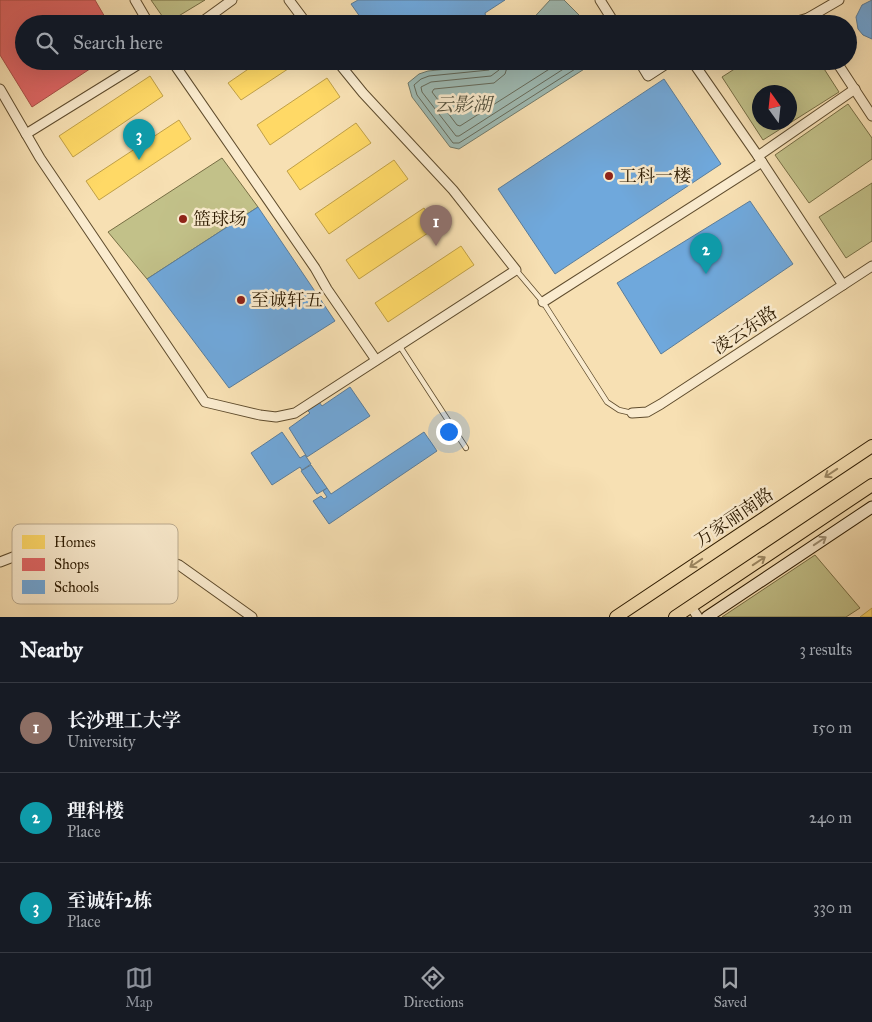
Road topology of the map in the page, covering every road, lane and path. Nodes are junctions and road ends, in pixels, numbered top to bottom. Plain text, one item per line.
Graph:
1 (135, 0) edge
2 (232, 0) edge
3 (289, 0) edge
4 (600, 0) edge
5 (838, 0) edge
6 (144, 15) edge
7 (211, 15) edge
8 (300, 15) edge
9 (609, 15) edge
10 (818, 15) edge
11 (129, 70) edge
12 (178, 70) edge
13 (344, 70) edge
14 (644, 70) edge
15 (657, 70) edge
16 (698, 70) edge
17 (842, 70) edge
18 (0, 89) edge
19 (855, 90) junction
20 (872, 116) edge
21 (26, 134) junction
22 (760, 159) junction
23 (872, 266) edge
24 (516, 270) junction
25 (843, 285) junction
26 (543, 302) junction
27 (400, 345) junction
28 (376, 360) junction
29 (632, 413) joint
30 (872, 446) edge
31 (466, 448) dead end
32 (872, 484) edge
33 (872, 507) edge
34 (12, 557) edge
35 (0, 562) edge
36 (178, 564) edge
37 (695, 612) edge
38 (252, 617) edge
39 (616, 617) edge
40 (675, 617) edge
41 (707, 617) edge

1 - 6 street
2 - 7 street
3 - 8 street
4 - 9 street
5 - 10 street
11 - 21 street
12 - 28 street
13 - 24 street
14 - 15 street
16 - 22 street
17 - 19 street
18 - 21 street
19 - 20 street
19 - 22 street
21 - 28 street
22 - 25 street
22 - 26 street
23 - 25 street, 凌云东路
24 - 26 lane
24 - 27 street
25 - 29 street, 凌云东路
26 - 29 lane
27 - 28 street
27 - 31 lane
30 -> 39 main road, 万家丽南路
37 -> 32 main road
41 -> 33 street
34 - 35 street
36 - 38 street
37 - 40 main road

